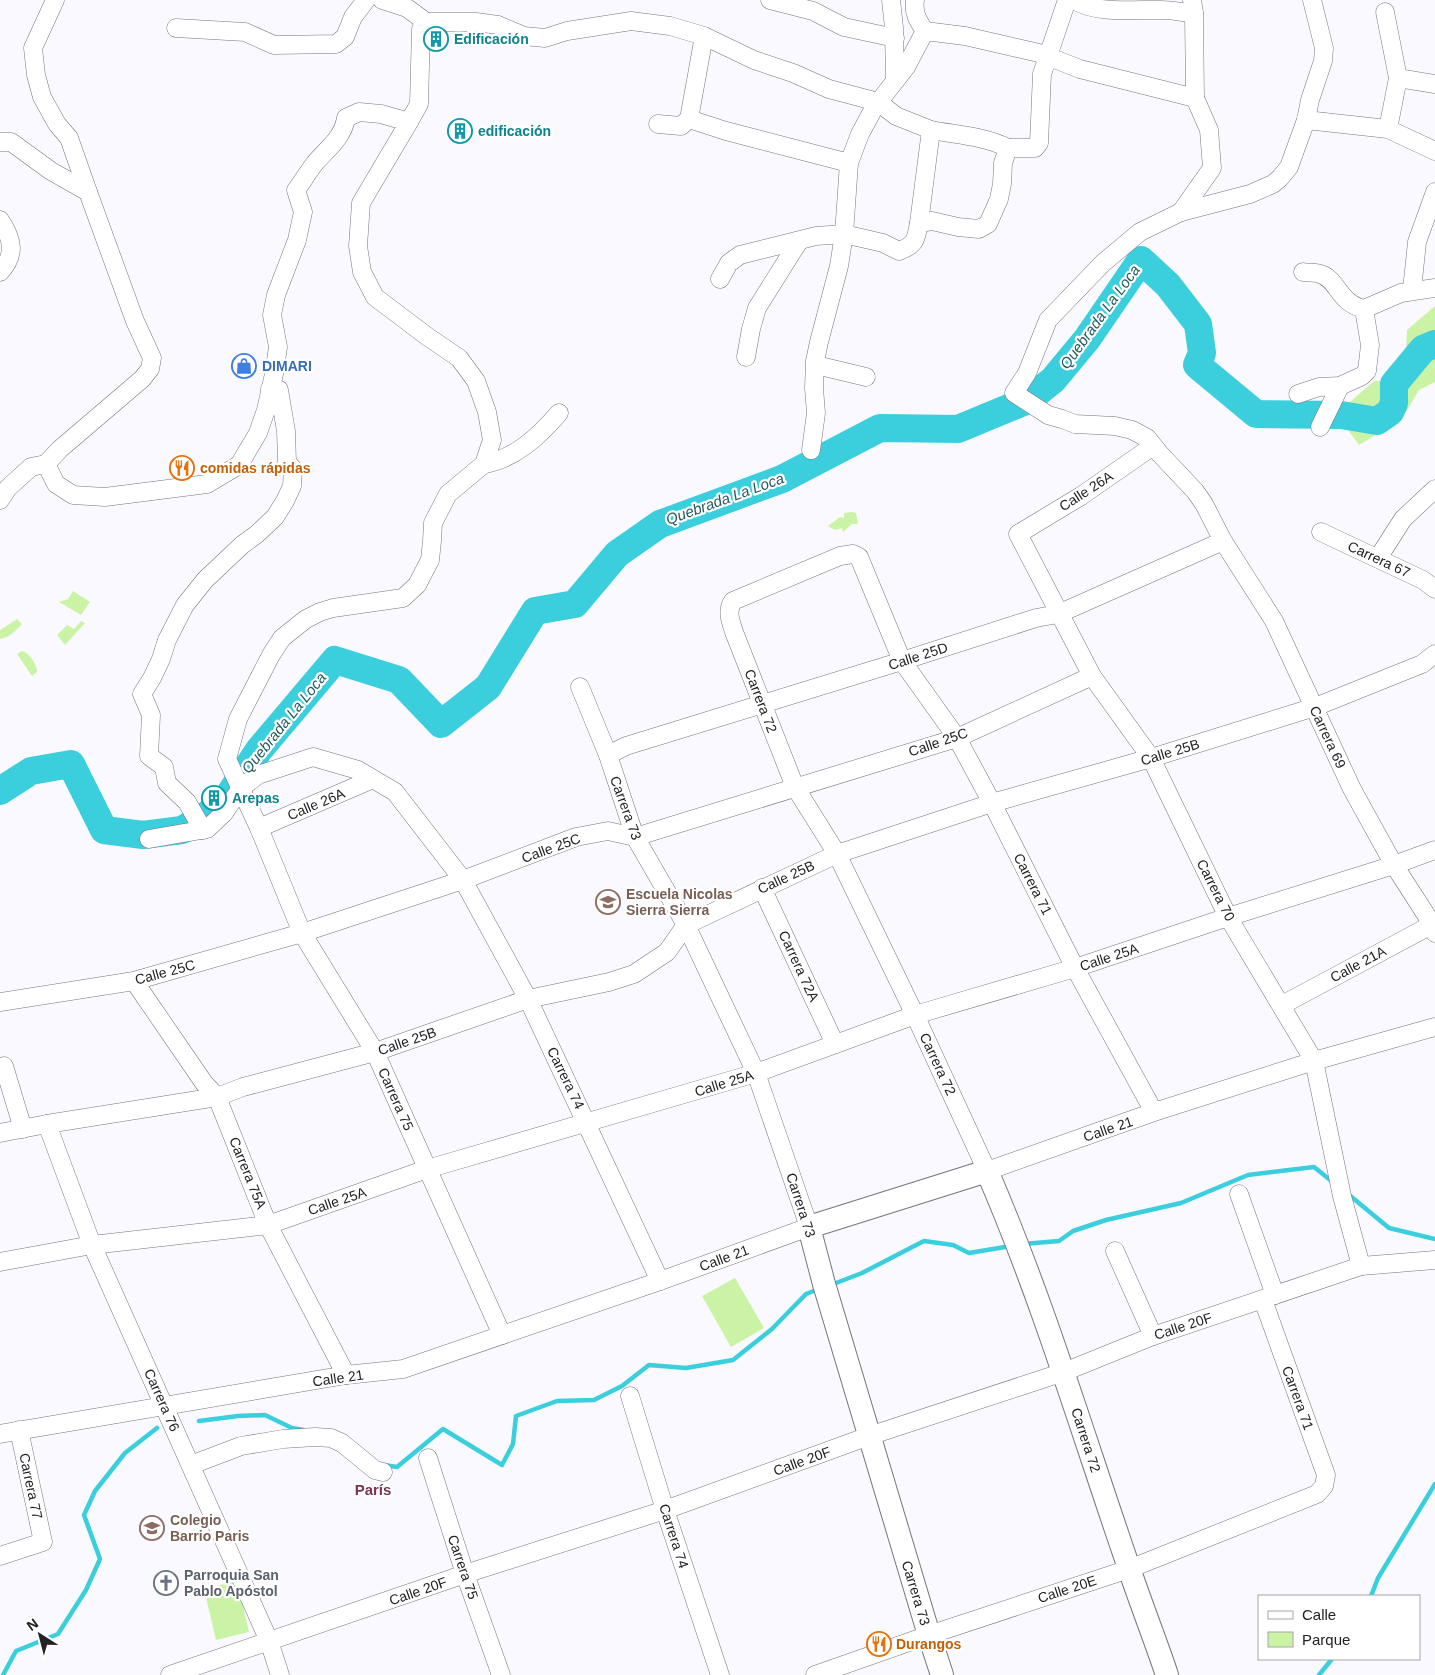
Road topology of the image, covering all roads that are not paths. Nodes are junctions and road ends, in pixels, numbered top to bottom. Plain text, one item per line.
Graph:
1 (55, 0) edge
2 (366, 0) edge
3 (382, 0) edge
4 (770, 0) edge
5 (891, 0) edge
6 (915, 0) edge
7 (1067, 0) edge
8 (1074, 0) edge
9 (1312, 0) edge
10 (1193, 7) edge
11 (1385, 12) dead end
12 (426, 22) junction
13 (176, 28) dead end
14 (925, 31) junction
15 (704, 36) junction
16 (895, 38) junction
17 (1048, 56) junction
18 (1398, 78) junction
19 (895, 80) junction
20 (1435, 84) edge
21 (1194, 98) junction
22 (878, 102) junction
23 (690, 119) junction
24 (1306, 120) junction
25 (409, 122) junction
26 (658, 124) dead end
27 (1388, 129) junction
28 (931, 130) junction
29 (0, 142) edge
30 (1008, 148) junction
31 (1435, 152) edge
32 (849, 163) junction
33 (88, 192) junction
34 (1435, 192) edge
35 (1181, 212) junction
36 (0, 220) edge
37 (919, 223) junction
38 (844, 234) junction
39 (799, 241) junction
40 (0, 272) edge
41 (1303, 272) dead end
42 (720, 278) dead end
43 (1435, 288) edge
44 (1412, 290) junction
45 (1364, 309) junction
46 (746, 357) dead end
47 (816, 364) junction
48 (866, 377) dead end
49 (270, 389) junction
50 (1337, 393) junction
51 (1298, 394) dead end
52 (559, 413) dead end
53 (1322, 423) dead end
54 (1153, 446) junction
55 (811, 450) dead end
56 (46, 464) junction
57 (484, 464) junction
58 (1435, 489) edge
59 (0, 500) edge
60 (1321, 532) dead end
61 (1018, 534) joint
62 (1223, 541) junction
63 (1378, 558) junction
64 (862, 561) joint
65 (1435, 589) edge
66 (1058, 614) junction
67 (1435, 654) edge
68 (902, 661) junction
69 (1092, 676) junction
70 (580, 687) dead end
71 (762, 705) junction
72 (1315, 707) junction
73 (956, 738) junction
74 (608, 755) junction
75 (1151, 758) junction
76 (374, 779) junction
77 (241, 788) junction
78 (795, 788) junction
79 (992, 803) junction
80 (200, 825) junction
81 (259, 828) junction
82 (635, 837) junction
83 (149, 839) dead end
84 (1435, 850) edge
85 (837, 854) junction
86 (1394, 865) junction
87 (464, 880) junction
88 (762, 888) junction
89 (1228, 916) junction
90 (686, 925) junction
91 (1434, 927) edge
92 (302, 933) junction
93 (1075, 968) junction
94 (134, 980) junction
95 (528, 999) junction
96 (0, 1002) edge
97 (1282, 1005) junction
98 (916, 1015) junction
99 (1435, 1027) edge
100 (835, 1044) junction
101 (375, 1052) junction
102 (1314, 1061) junction
103 (4, 1066) dead end
104 (756, 1073) junction
105 (218, 1097) junction
106 (1154, 1112) junction
107 (587, 1123) junction
108 (47, 1124) junction
109 (23, 1128) junction
110 (0, 1133) edge
111 (427, 1169) junction
112 (986, 1170) junction
113 (1239, 1194) dead end
114 (268, 1225) junction
115 (809, 1227) junction
116 (92, 1244) junction
117 (1115, 1251) dead end
118 (1435, 1260) edge
119 (0, 1262) edge
120 (1361, 1266) junction
121 (660, 1281) junction
122 (1269, 1297) junction
123 (502, 1336) junction
124 (1153, 1336) junction
125 (1064, 1372) junction
126 (346, 1376) junction
127 (630, 1396) dead end
128 (165, 1406) junction
129 (19, 1430) junction
130 (0, 1434) edge
131 (869, 1436) junction
132 (428, 1458) dead end
133 (191, 1464) junction
134 (383, 1472) dead end
135 (1317, 1494) joint
136 (665, 1510) junction
137 (0, 1556) edge
138 (1129, 1568) junction
139 (465, 1574) junction
140 (929, 1635) junction
141 (269, 1641) junction
142 (170, 1675) edge
143 (280, 1675) edge
144 (501, 1675) edge
145 (720, 1675) edge
146 (815, 1675) edge
147 (942, 1675) edge
148 (1167, 1675) edge

1 - 33 street
2 - 13 street
3 - 12 street
4 - 16 street
5 - 16 street
6 - 14 street
7 - 17 street
8 - 10 street
9 - 24 street
10 - 21 street
11 - 18 street
12 - 15 street
12 - 25 street
14 - 17 street
14 - 19 street
15 - 22 street
15 - 23 street
16 - 19 street
17 - 21 street
17 - 30 street
18 - 20 street
18 - 27 street
19 - 22 street
21 - 35 street
22 - 28 street
22 - 32 street
23 - 26 street
23 - 32 street
24 - 27 street
24 - 35 street
25 - 49 street
25 - 57 street
27 - 31 street
28 - 30 street
28 - 37 street
29 - 33 street
30 - 37 street
32 - 38 street
33 - 56 street
34 - 44 street
35 - 54 street, Carrera 69
36 - 40 street
37 - 38 street
38 - 39 street
38 - 47 street
39 - 42 street
39 - 46 street
41 - 45 street
43 - 44 street
44 - 45 street
45 - 50 street
47 - 48 street
47 - 55 street
49 - 56 street
49 - 80 street
50 - 51 street
50 - 53 street
52 - 57 street
54 - 61 street, Calle 26A
54 - 62 street, Carrera 69
56 - 59 street
57 - 77 street, Carrera 75
58 - 63 street
60 - 63 street, Carrera 67
61 - 66 street, Carrera 70
62 - 66 street, Calle 25D
62 - 72 street, Carrera 69
63 - 65 street, Carrera 67
64 - 68 street, Carrera 71
64 - 71 street, Carrera 72
66 - 68 street, Calle 25D
66 - 69 street, Carrera 70
67 - 72 street, Calle 25B
68 - 71 street, Calle 25D
68 - 73 street, Carrera 71
69 - 73 street, Calle 25C
69 - 75 street, Carrera 70
70 - 74 street, Carrera 73
71 - 74 street, Calle 25D
71 - 78 street, Carrera 72
72 - 75 street, Calle 25B
72 - 86 street, Carrera 69
73 - 78 street, Calle 25C
73 - 79 street, Carrera 71
74 - 82 street, Carrera 73
75 - 79 street, Calle 25B
75 - 89 street, Carrera 70
76 - 77 street, Carrera 74
76 - 81 street, Calle 26A
76 - 87 street, Carrera 74
77 - 80 street
77 - 81 street, Carrera 75
78 - 82 street, Calle 25C
78 - 85 street, Carrera 72
79 - 85 street, Calle 25B
79 - 93 street, Carrera 71
80 - 83 street
81 - 92 street, Carrera 75
82 - 87 street, Calle 25C
82 - 90 street, Carrera 73
84 - 86 street, Calle 25A
85 - 88 street, Calle 25B
85 - 98 street, Carrera 72
86 - 89 street, Calle 25A
86 - 91 street, Carrera 69
87 - 92 street, Calle 25C
87 - 95 street, Carrera 74
88 - 90 street, Calle 25B
88 - 100 street, Carrera 72A
89 - 93 street, Calle 25A
89 - 97 street, Carrera 70
90 - 95 street, Calle 25B
90 - 104 street, Carrera 73
91 - 97 street, Calle 21A
92 - 94 street, Calle 25C
92 - 101 street, Carrera 75
93 - 98 street, Calle 25A
93 - 106 street, Carrera 71
94 - 96 street, Calle 25C
94 - 105 street, Carrera 75A
95 - 101 street, Calle 25B
95 - 107 street, Carrera 74
97 - 102 street, Carrera 70
98 - 100 street, Calle 25A
98 - 112 street, Carrera 72
99 - 102 street, Calle 21
100 - 104 street, Calle 25A
101 - 105 street, Calle 25B
101 - 111 street, Carrera 75
102 - 106 street, Calle 21
102 - 120 street, Carrera 70
103 - 109 street
104 - 107 street, Calle 25A
104 - 115 street, Carrera 73
105 - 108 street, Calle 25B
105 - 114 street, Carrera 75A
106 - 112 street, Calle 21
107 - 111 street, Calle 25A
107 - 121 street, Carrera 74
108 - 109 street, Calle 25B
108 - 116 street, Carrera 76
109 - 110 street, Calle 25B
111 - 114 street, Calle 25A
111 - 123 street, Carrera 75
112 - 115 street, Calle 21
112 - 125 street, Carrera 72
113 - 122 street, Carrera 71
114 - 116 street, Calle 25A
114 - 126 street, Carrera 75A
115 - 121 street, Calle 21
115 - 131 street, Carrera 73
116 - 119 street, Calle 25A
116 - 128 street, Carrera 76
117 - 124 street
118 - 120 street, Calle 20F
120 - 122 street, Calle 20F
121 - 123 street, Calle 21
122 - 124 street, Calle 20F
122 - 135 street, Carrera 71
123 - 126 street, Calle 21
124 - 125 street, Calle 20F
125 - 131 street, Calle 20F
125 - 138 street, Carrera 72
126 - 128 street, Calle 21
127 - 136 street, Carrera 74
128 - 129 street, Calle 21
128 - 133 street, Carrera 76
129 - 130 street, Calle 21
129 - 137 street, Carrera 77
131 - 136 street, Calle 20F
131 - 140 street, Carrera 73
132 - 139 street, Carrera 75
133 - 134 street
133 - 141 street, Carrera 76
135 - 138 street, Calle 20E
136 - 139 street, Calle 20F
136 - 145 street, Carrera 74
138 - 140 street, Calle 20E
138 - 148 street, Carrera 72
139 - 141 street, Calle 20F
139 - 144 street, Carrera 75
140 - 146 street, Calle 20E
140 - 147 street, Carrera 73
141 - 142 street, Calle 20F
141 - 143 street, Carrera 76

